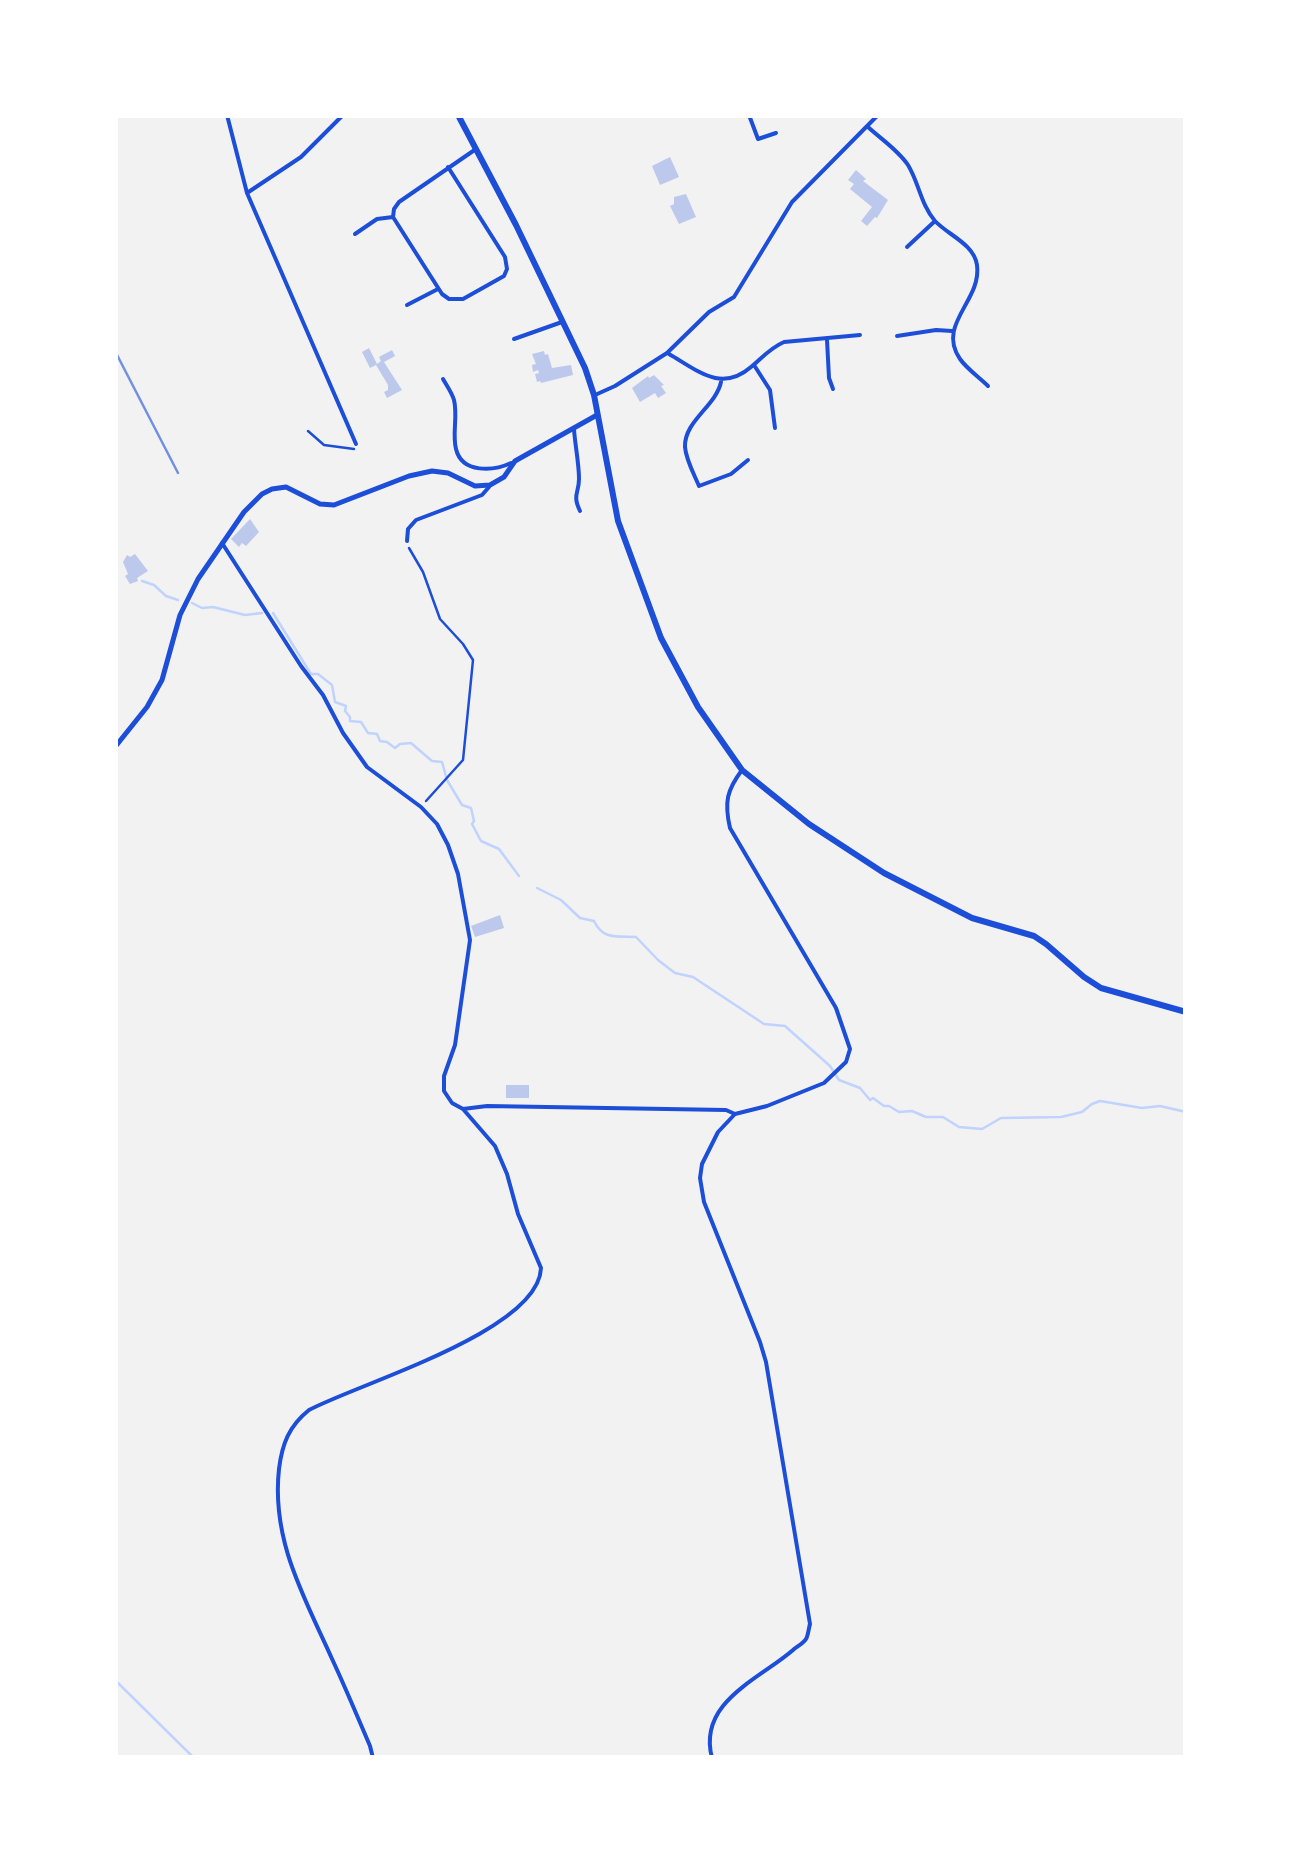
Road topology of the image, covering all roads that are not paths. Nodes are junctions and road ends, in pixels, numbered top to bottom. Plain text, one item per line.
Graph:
1 (227, 115) edge
2 (343, 115) edge
3 (458, 115) edge
4 (749, 115) edge
5 (878, 115) edge
6 (868, 127) junction
7 (776, 132) dead end
8 (476, 149) junction
9 (448, 167) junction
10 (246, 193) junction
11 (394, 217) junction
12 (936, 221) junction
13 (355, 234) dead end
14 (908, 248) dead end
15 (438, 288) junction
16 (407, 306) dead end
17 (562, 322) junction
18 (952, 331) junction
19 (860, 335) dead end
20 (897, 336) dead end
21 (514, 338) dead end
22 (827, 340) junction
23 (667, 353) junction
24 (754, 365) junction
25 (442, 379) dead end
26 (722, 380) junction
27 (988, 386) dead end
28 (833, 389) dead end
29 (594, 395) junction
30 (597, 415) junction
31 (775, 428) dead end
32 (574, 429) junction
33 (356, 447) road end
34 (748, 460) dead end
35 (516, 461) junction
36 (490, 486) junction
37 (580, 511) dead end
38 (407, 542) road end
39 (222, 544) junction
40 (115, 747) edge
41 (742, 770) junction
42 (1186, 1012) edge
43 (463, 1109) junction
44 (735, 1114) junction
45 (372, 1758) edge
46 (712, 1758) edge

1 - 10 street
2 - 10 street
3 - 8 main road
4 - 7 street
5 - 6 street
6 - 12 street
6 - 23 street
8 - 9 street
8 - 17 main road
9 - 11 street
9 - 15 street
10 - 33 street
11 - 13 street
11 - 15 street
12 - 14 street
12 - 18 street
15 - 16 street
17 - 21 street
17 - 29 main road
18 - 20 street
18 - 27 street
19 - 22 street
22 - 24 street
22 - 28 street
23 - 26 street
23 - 29 street
24 - 26 street
24 - 31 street
25 - 35 street
26 - 34 street
29 - 30 main road
30 - 32 street
30 - 41 main road
32 - 35 street
32 - 37 street
35 - 36 street
36 - 38 street
36 - 39 street
39 - 40 street
39 - 43 street
41 - 42 main road
41 - 44 street
43 - 44 street
43 - 45 street
44 - 46 street

